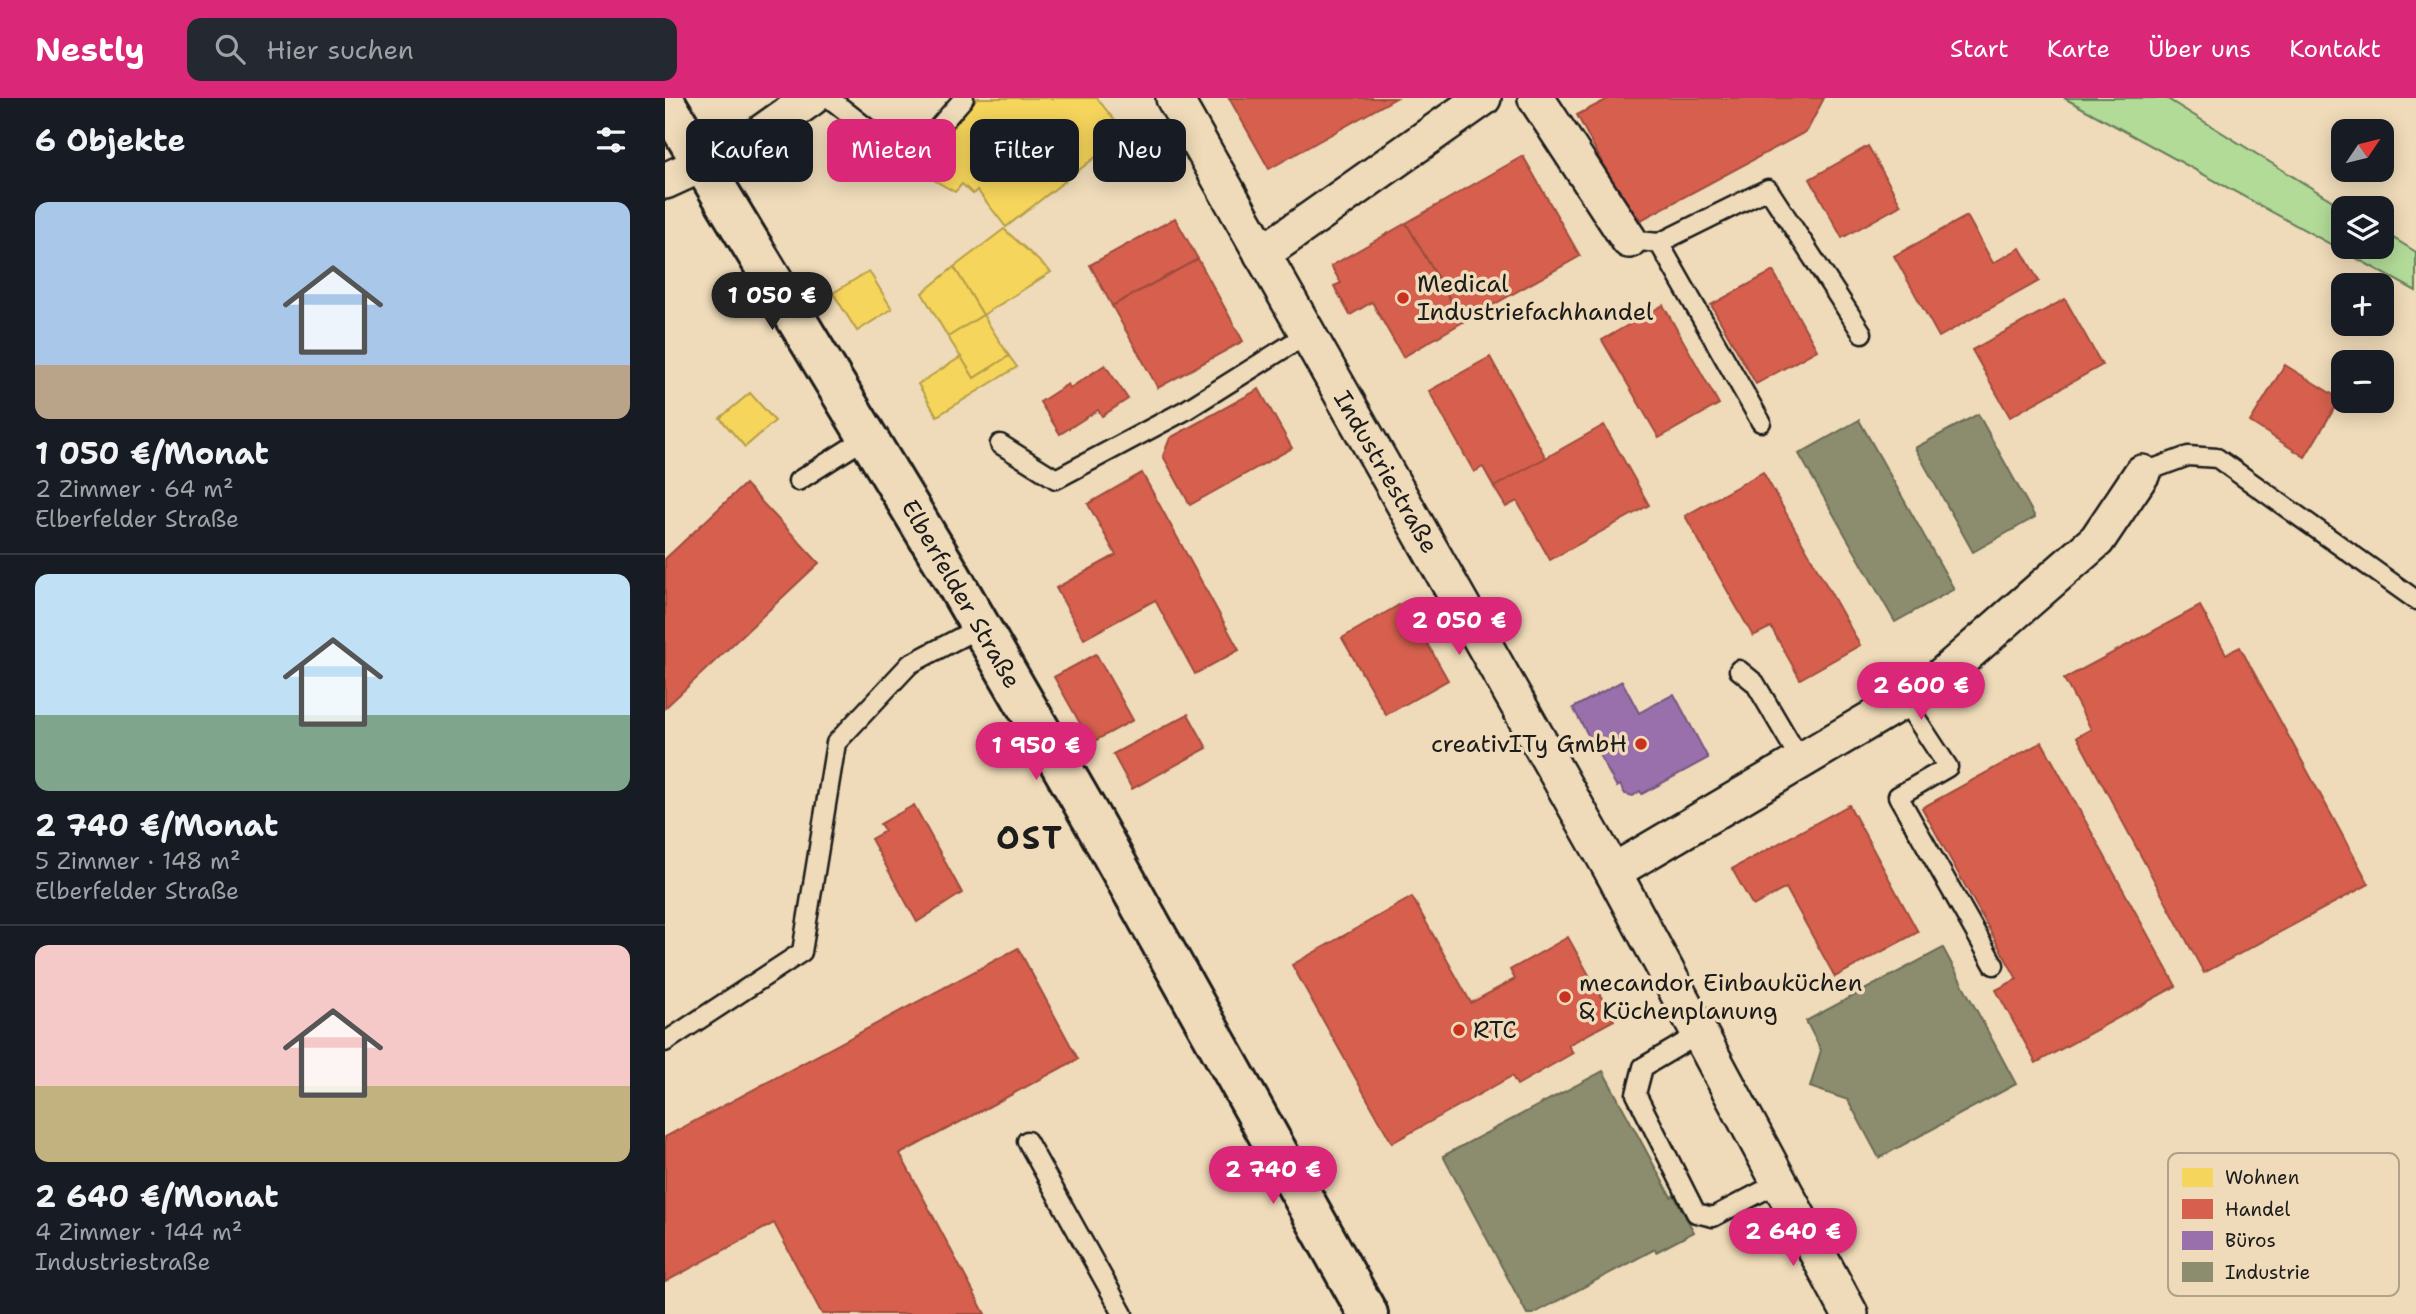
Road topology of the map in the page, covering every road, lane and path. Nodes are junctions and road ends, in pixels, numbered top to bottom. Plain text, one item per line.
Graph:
1 (811, 98) edge
2 (829, 98) edge
3 (964, 98) edge
4 (1174, 98) edge
5 (1483, 98) edge
6 (1536, 98) edge
7 (665, 102) edge
8 (781, 119) edge
9 (686, 135) edge
10 (686, 173) edge
11 (665, 181) edge
12 (715, 182) edge
13 (1644, 241) junction
14 (1262, 254) junction
15 (1862, 332) dead end
16 (1307, 334) junction
17 (1761, 422) dead end
18 (869, 436) junction
19 (1000, 443) dead end
20 (2142, 472) joint
21 (798, 481) dead end
22 (2416, 600) edge
23 (981, 627) junction
24 (1739, 670) dead end
25 (1904, 700) junction
26 (1801, 761) junction
27 (1613, 873) junction
28 (1994, 965) dead end
29 (1699, 1034) junction
30 (665, 1042) edge
31 (1027, 1141) dead end
32 (1778, 1183) junction
33 (1123, 1314) edge
34 (1368, 1314) edge
35 (1850, 1314) edge

1 - 8 street
2 - 3 lane
4 - 14 street, Industriestraße
5 - 14 street
6 - 13 street
7 - 9 street, Elberfelder Straße
10 - 11 street
12 - 18 street, Elberfelder Straße
13 - 15 lane
13 - 17 lane
14 - 16 street, Industriestraße
16 - 19 lane
16 - 27 street, Industriestraße
18 - 21 lane
18 - 23 street, Elberfelder Straße
20 - 22 lane
20 - 25 street
23 - 30 lane
23 - 34 street, Elberfelder Straße
24 - 26 lane
25 - 26 street
25 - 28 lane
26 - 27 street
27 - 29 street, Industriestraße
29 - 32 street, Industriestraße
29 - 32 lane
31 - 33 lane
32 - 35 street, Industriestraße

